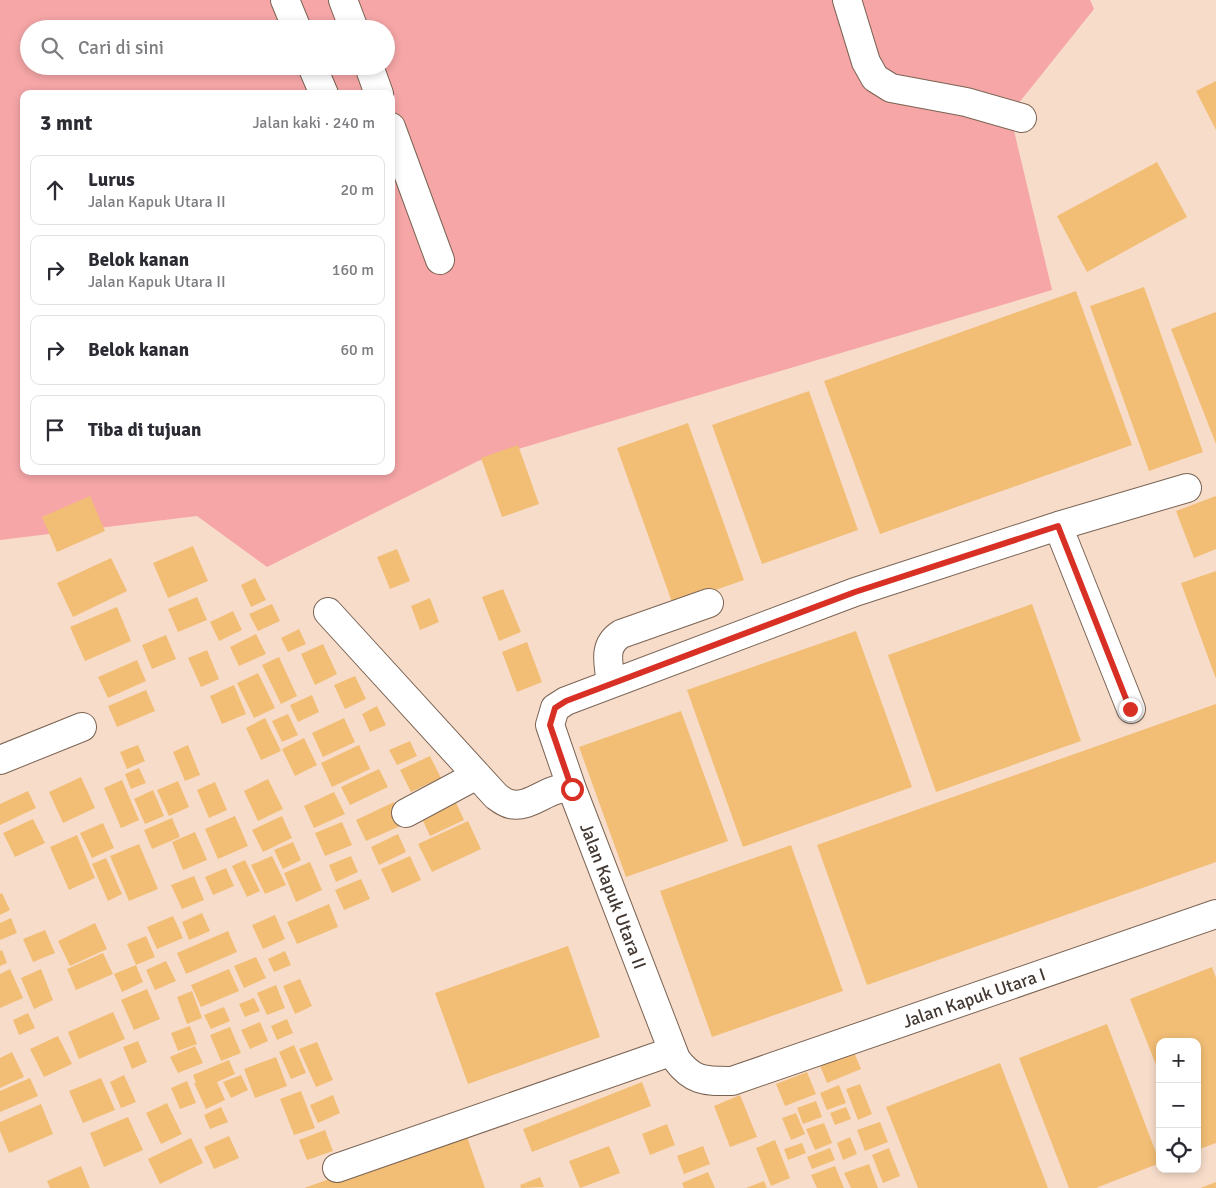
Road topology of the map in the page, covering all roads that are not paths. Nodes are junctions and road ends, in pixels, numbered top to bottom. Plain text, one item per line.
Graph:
1 (285, 0) edge
2 (342, 0) edge
3 (847, 0) edge
4 (293, 20) edge
5 (350, 20) edge
6 (316, 75) edge
7 (372, 75) edge
8 (322, 90) edge
9 (378, 90) edge
10 (1022, 118) dead end
11 (395, 138) edge
12 (440, 260) dead end
13 (1187, 488) dead end
14 (1058, 526) junction
15 (709, 603) dead end
16 (328, 612) dead end
17 (588, 692) junction
18 (1130, 709) dead end
19 (82, 727) dead end
20 (0, 760) edge
21 (477, 775) junction
22 (572, 789) junction
23 (406, 813) dead end
24 (1216, 914) edge
25 (673, 1051) junction
26 (732, 1081) joint
27 (337, 1168) dead end

1 - 4 street
2 - 5 street
3 - 10 street
6 - 8 street
7 - 9 street
11 - 12 street
13 - 14 street
14 - 17 street
14 - 18 street
15 - 17 street
16 - 21 street
17 - 22 street, Jalan Kapuk Utara II
19 - 20 street
21 - 22 street
21 - 23 street
22 - 25 street, Jalan Kapuk Utara II
24 - 26 street, Jalan Kapuk Utara I
25 - 26 street, Jalan Kapuk Utara II
25 - 27 street

